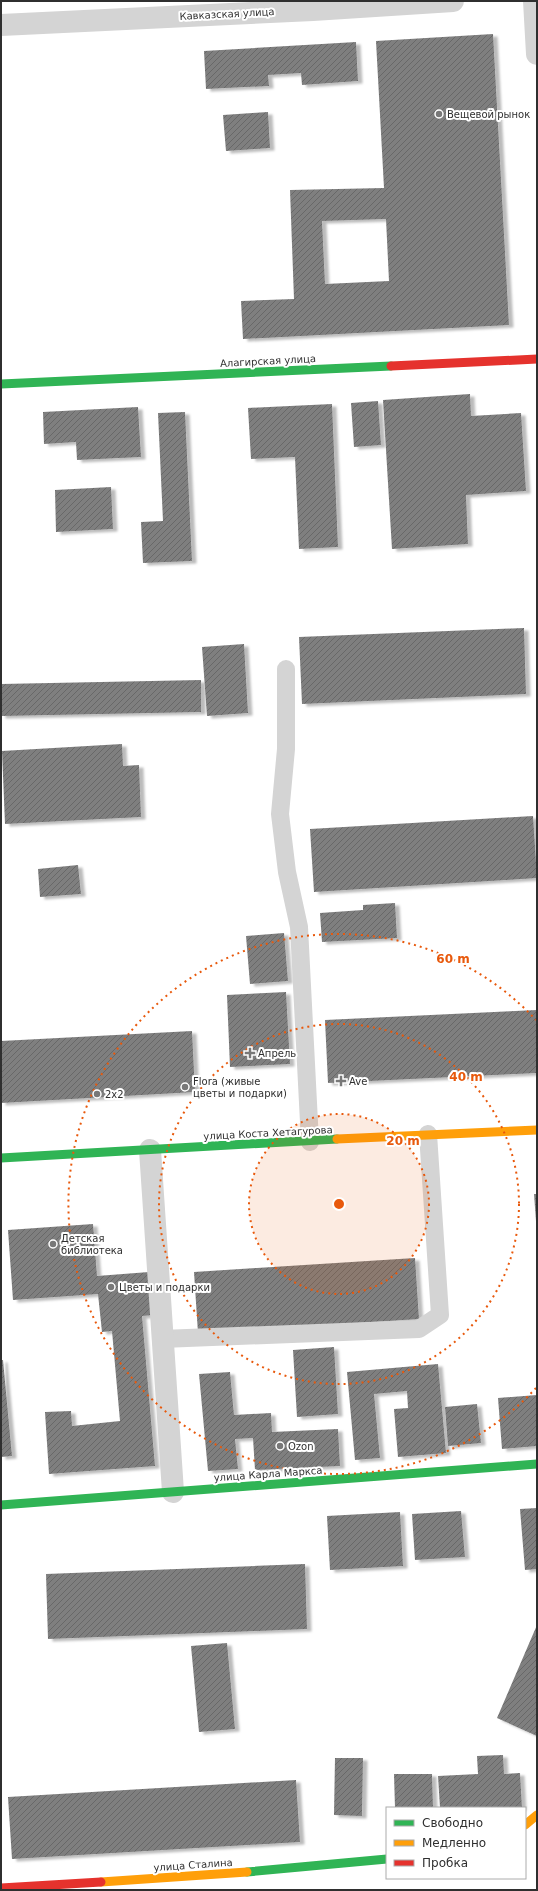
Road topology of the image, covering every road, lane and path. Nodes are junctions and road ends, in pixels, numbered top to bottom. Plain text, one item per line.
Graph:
1 (453, 1) edge
2 (534, 1) edge
3 (1, 25) edge
4 (537, 54) edge
5 (537, 359) edge
6 (1, 384) edge
7 (286, 669) dead end
8 (537, 1130) edge
9 (428, 1134) junction
10 (310, 1142) junction
11 (150, 1150) junction
12 (1, 1158) edge
13 (162, 1339) junction
14 (537, 1464) edge
15 (173, 1492) junction
16 (1, 1505) edge
17 (537, 1816) edge
18 (526, 1824) edge
19 (386, 1859) edge
20 (1, 1888) edge

1 - 3 street, Кавказская улица
2 - 4 street
5 - 6 street, Алагирская улица
7 - 10 lane
8 - 9 street, улица Коста Хетагурова
9 - 10 street, улица Коста Хетагурова
9 - 13 lane
10 - 11 street, улица Коста Хетагурова
11 - 12 street, улица Коста Хетагурова
11 - 13 street
13 - 15 street
14 - 15 street, улица Карла Маркса
15 - 16 street, улица Карла Маркса
17 - 18 street
19 - 20 street, улица Сталина

